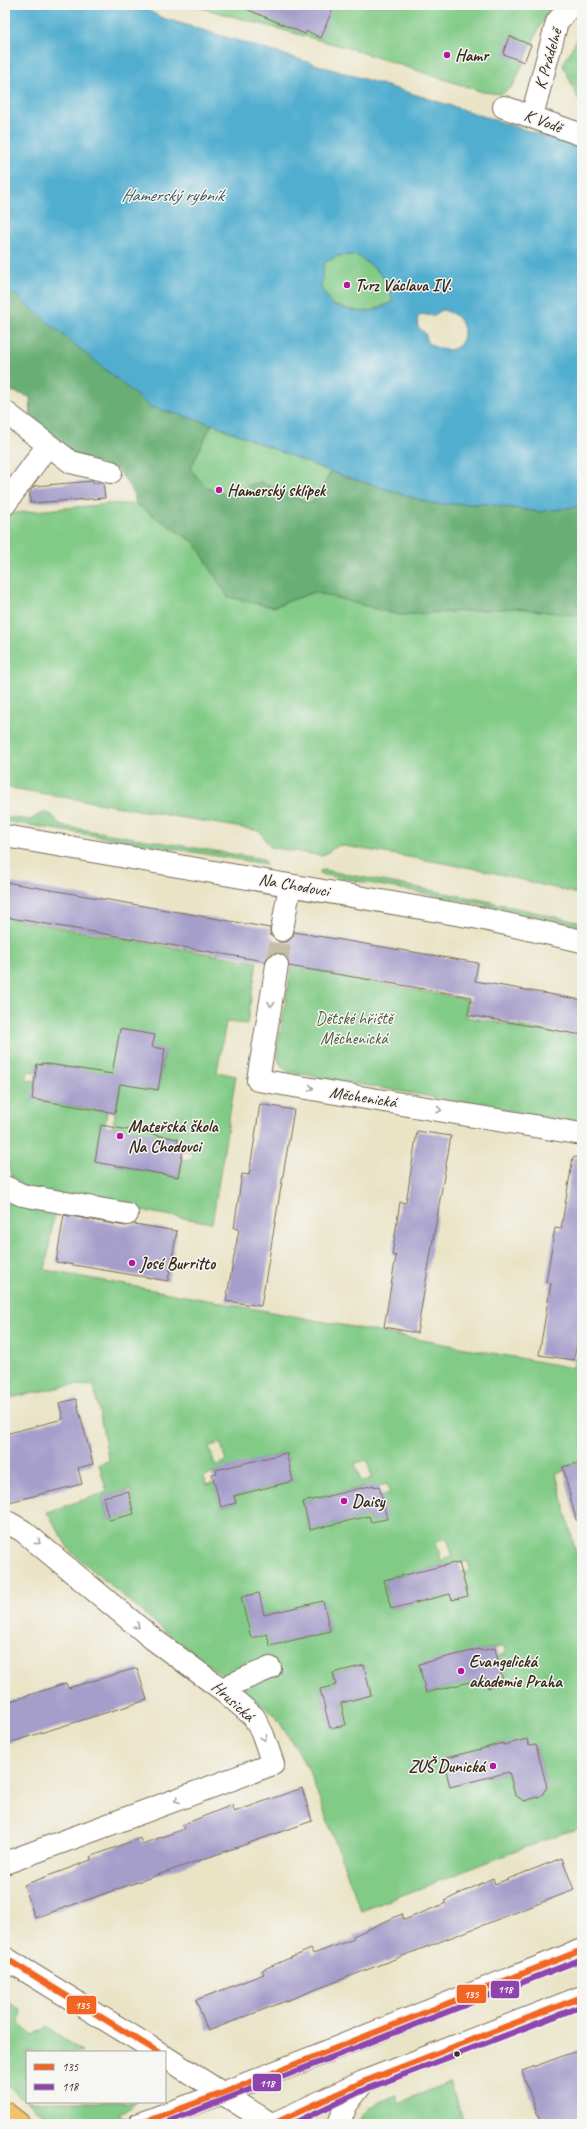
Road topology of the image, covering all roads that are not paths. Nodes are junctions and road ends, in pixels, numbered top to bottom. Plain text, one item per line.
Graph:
1 (571, 5) edge
2 (504, 107) dead end
3 (532, 116) junction
4 (582, 135) edge
5 (5, 412) edge
6 (48, 445) junction
7 (111, 472) dead end
8 (5, 504) edge
9 (5, 836) edge
10 (290, 885) junction
11 (282, 930) tunnel mouth
12 (582, 941) edge
13 (277, 966) tunnel mouth
14 (582, 1134) edge
15 (5, 1187) edge
16 (127, 1214) dead end
17 (5, 1523) edge
18 (270, 1668) dead end
19 (224, 1691) junction
20 (5, 1864) edge
21 (582, 1950) edge
22 (5, 1958) edge
23 (582, 1997) edge
24 (139, 2045) edge
25 (155, 2051) edge
26 (166, 2058) edge
27 (363, 2082) junction
28 (222, 2093) junction
29 (5, 2113) edge
30 (146, 2116) edge
31 (19, 2124) edge
32 (272, 2124) edge
33 (339, 2124) edge

1 - 3 street, K Prádelně
2 - 3 street, K Vodě
3 - 4 street, K Vodě
5 - 6 street
6 - 7 street
6 - 8 street
9 - 10 street, Na Chodovci
10 - 11 street
10 - 12 street, Na Chodovci
13 -> 14 street, Měchenická
15 - 16 street
17 -> 19 street, Hrusická
18 - 19 street
19 -> 20 street, Hrusická
21 - 28 street
22 - 24 street
23 - 27 street
24 - 25 street
26 - 28 street
27 - 32 street
27 - 33 street
28 - 30 street
28 - 32 street
29 - 31 highway

